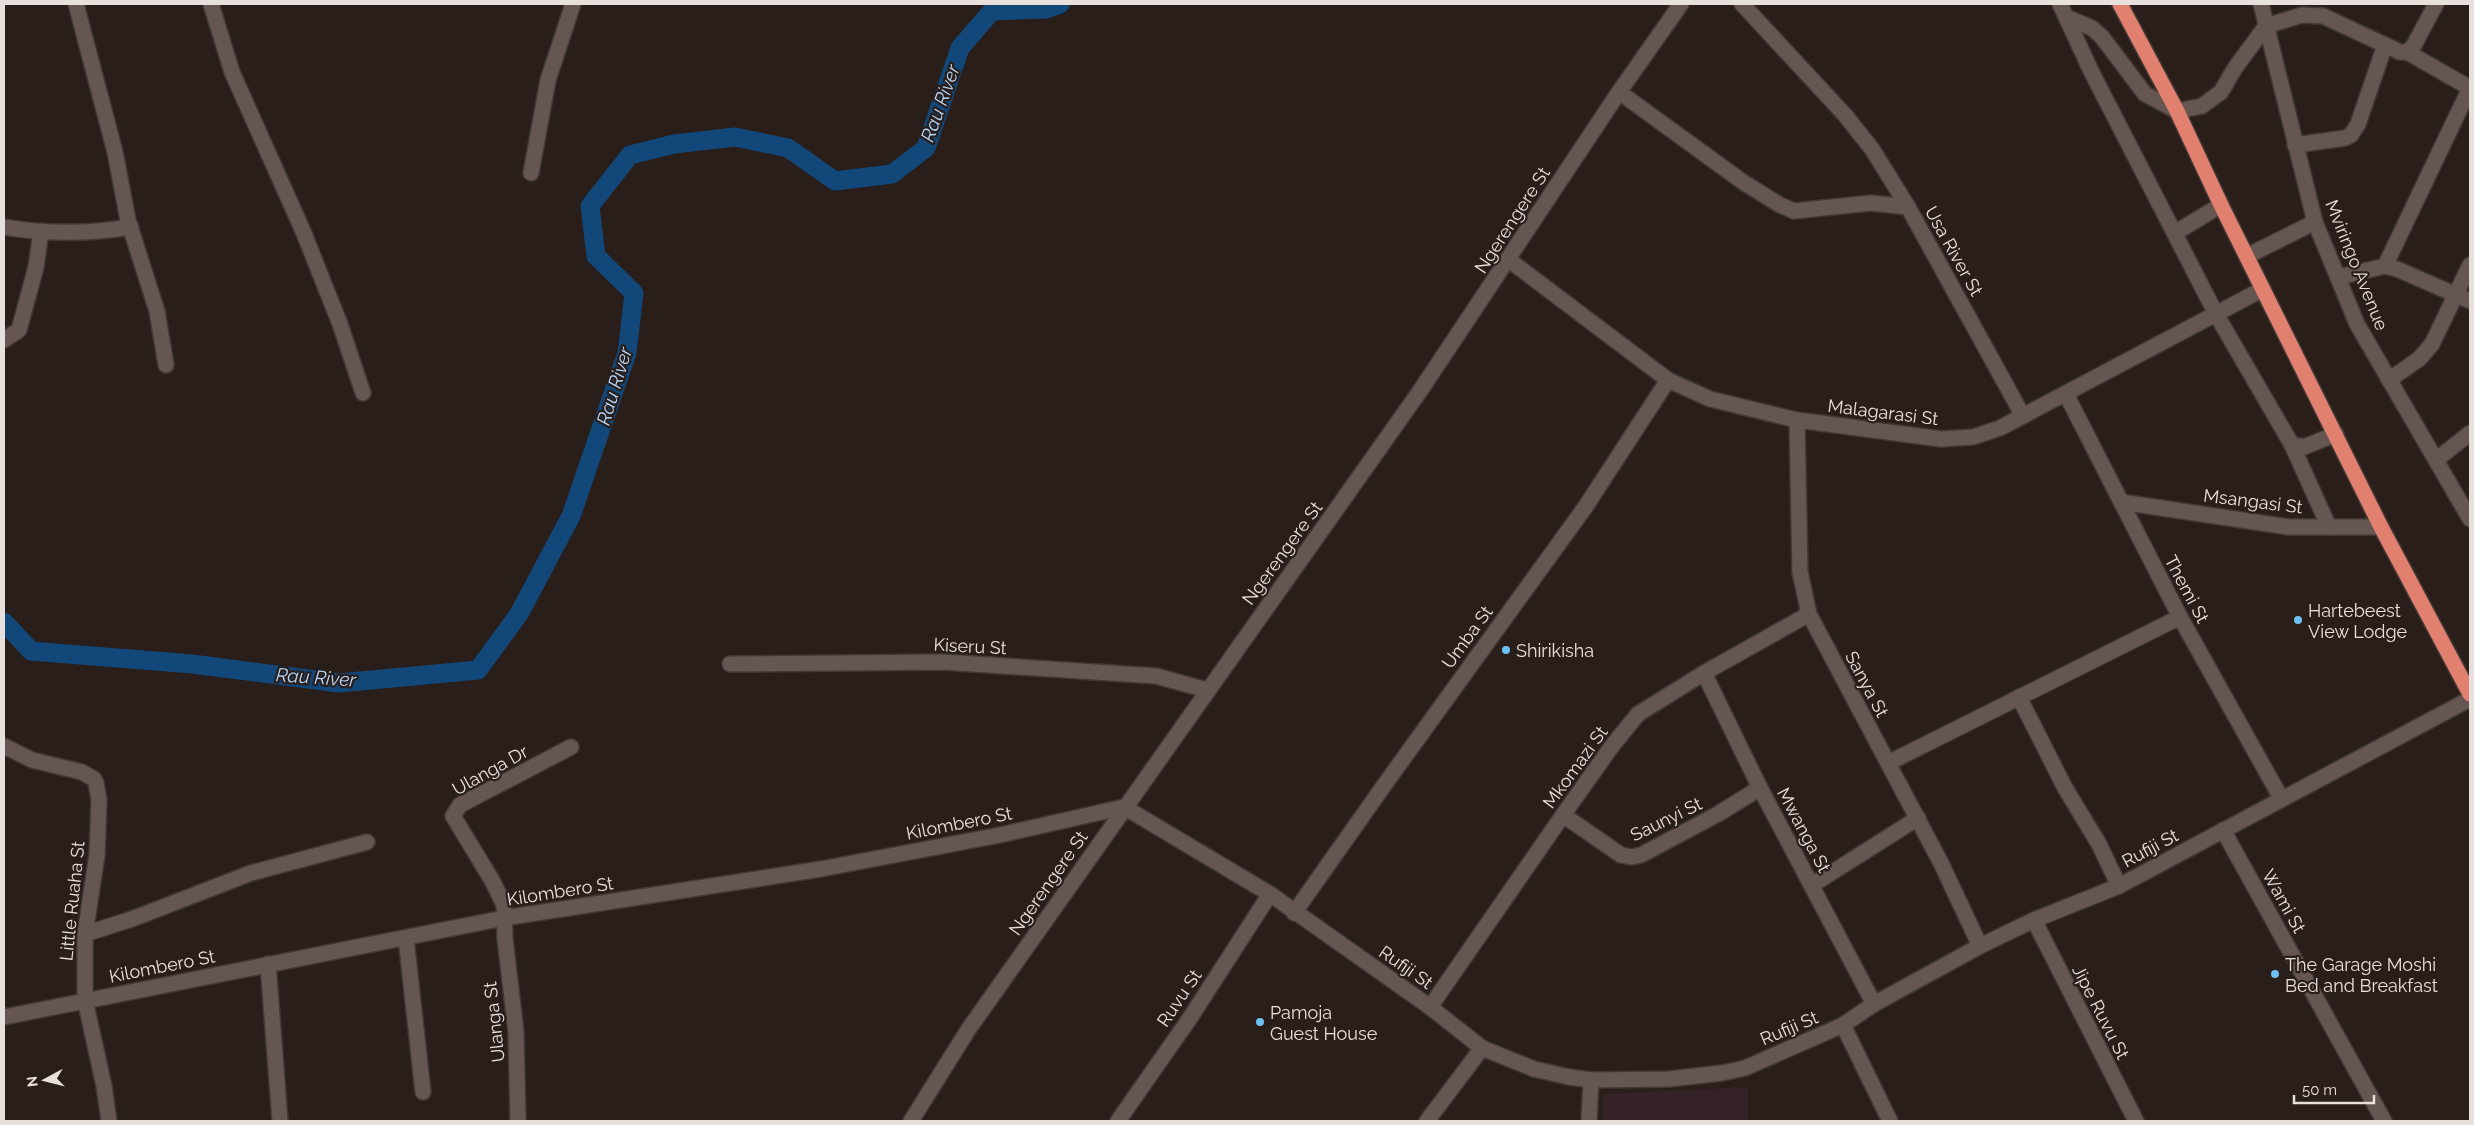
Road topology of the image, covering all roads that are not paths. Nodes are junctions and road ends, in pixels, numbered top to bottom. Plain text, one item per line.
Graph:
1 (76, 4) edge
2 (210, 4) edge
3 (573, 4) edge
4 (1681, 4) edge
5 (1742, 4) edge
6 (2120, 4) edge
7 (2261, 4) edge
8 (2436, 4) edge
9 (2063, 11) edge
10 (2266, 26) junction
11 (2385, 45) junction
12 (2407, 52) junction
13 (2470, 88) edge
14 (1619, 92) junction
15 (2177, 111) junction
16 (2295, 145) junction
17 (530, 173) dead end
18 (2221, 205) junction
19 (1908, 207) junction
20 (2315, 222) junction
21 (4, 227) edge
22 (131, 227) junction
23 (41, 231) junction
24 (2175, 233) junction
25 (2247, 256) junction
26 (1509, 260) junction
27 (2470, 265) edge
28 (2385, 266) junction
29 (2339, 277) junction
30 (2263, 289) junction
31 (2463, 298) edge
32 (2216, 314) junction
33 (4, 340) edge
34 (166, 365) dead end
35 (1668, 380) junction
36 (2389, 380) junction
37 (363, 393) dead end
38 (2066, 394) junction
39 (2023, 416) junction
40 (1797, 420) junction
41 (2470, 433) edge
42 (2336, 434) junction
43 (2292, 445) junction
44 (2436, 460) junction
45 (2121, 502) junction
46 (2470, 519) edge
47 (2329, 527) junction
48 (2381, 527) junction
49 (1810, 614) junction
50 (2180, 617) junction
51 (730, 664) dead end
52 (1704, 673) junction
53 (1207, 690) junction
54 (2470, 694) edge
55 (2019, 697) junction
56 (2470, 699) edge
57 (4, 746) edge
58 (571, 747) dead end
59 (1888, 763) junction
60 (1760, 788) junction
61 (2282, 798) junction
62 (1124, 807) junction
63 (1563, 815) junction
64 (1918, 818) junction
65 (2223, 830) junction
66 (367, 842) dead end
67 (1812, 885) junction
68 (2119, 886) junction
69 (1270, 894) junction
70 (1294, 913) junction
71 (504, 918) junction
72 (2034, 920) junction
73 (85, 934) junction
74 (406, 938) junction
75 (1980, 946) junction
76 (268, 964) junction
77 (84, 1000) junction
78 (1874, 1004) junction
79 (1430, 1007) junction
80 (4, 1016) edge
81 (1843, 1025) junction
82 (1482, 1048) junction
83 (1591, 1080) junction
84 (423, 1092) dead end
85 (109, 1121) edge
86 (280, 1121) edge
87 (518, 1121) edge
88 (911, 1121) edge
89 (1118, 1121) edge
90 (1427, 1121) edge
91 (1589, 1121) edge
92 (1890, 1121) edge
93 (2136, 1121) edge
94 (2384, 1121) edge

1 - 22 street
2 - 37 street
3 - 17 street
4 - 14 street, Ngerengere St
5 - 19 street
6 - 15 highway
7 - 10 street, Mviringo Avenue
8 - 12 street
9 - 15 street
9 - 24 street
10 - 11 street
10 - 15 street
10 - 16 street, Mviringo Avenue
11 - 12 street
11 - 16 street
12 - 13 street
13 - 28 street
14 - 19 street, Usa River St
14 - 26 street, Ngerengere St
15 - 18 highway
16 - 20 street, Mviringo Avenue
18 - 24 street
18 - 25 highway
19 - 39 street, Usa River St
20 - 25 street
20 - 29 street, Mviringo Avenue
21 - 23 street
22 - 23 street
22 - 34 street
23 - 33 street
24 - 32 street
25 - 30 highway
26 - 35 street, Malagarasi St
26 - 53 street, Ngerengere St
27 - 31 street
28 - 29 street
28 - 31 street
29 - 36 street, Mviringo Avenue
30 - 32 street, Malagarasi St
30 - 42 highway
31 - 36 street
32 - 38 street, Malagarasi St
32 - 43 street
35 - 40 street, Malagarasi St
35 - 70 street, Umba St
36 - 44 street, Mviringo Avenue
38 - 39 street, Malagarasi St
38 - 45 street, Themi St
39 - 40 street, Malagarasi St
40 - 49 street, Sanya St
41 - 44 street
42 - 43 street
42 - 48 highway
43 - 47 street
44 - 46 street, Mviringo Avenue
45 - 47 street, Msangasi St
45 - 50 street, Themi St
47 - 48 street, Msangasi St
48 - 54 highway
49 - 52 street, Mkomazi St
49 - 59 street, Sanya St
50 - 55 street
50 - 61 street, Themi St
51 - 53 street, Kiseru St
52 - 60 street, Mwanga St
52 - 63 street, Mkomazi St
53 - 62 street, Ngerengere St
55 - 59 street
55 - 68 street
56 - 61 street, Rufiji St
57 - 73 street, Little Ruaha St
58 - 71 street, Ulanga Dr
59 - 64 street, Sanya St
60 - 63 street, Saunyi St
60 - 67 street, Mwanga St
61 - 65 street, Rufiji St
62 - 69 street, Rufiji St
62 - 71 street, Kilombero St
62 - 88 street, Ngerengere St
63 - 79 street, Mkomazi St
64 - 67 street
64 - 75 street, Sanya St
65 - 68 street, Rufiji St
65 - 94 street, Wami St
66 - 73 street
67 - 78 street, Mwanga St
68 - 72 street, Rufiji St
69 - 70 street, Rufiji St
69 - 89 street, Ruvu St
70 - 79 street, Rufiji St
71 - 74 street, Kilombero St
71 - 87 street, Ulanga St
72 - 75 street, Rufiji St
72 - 93 street, Jipe Ruvu St
73 - 77 street, Little Ruaha St
74 - 76 street, Kilombero St
74 - 84 street
75 - 78 street, Rufiji St
76 - 77 street, Kilombero St
76 - 86 street
77 - 80 street, Kilombero St
77 - 85 street, Little Ruaha St
78 - 81 street, Rufiji St
79 - 82 street, Rufiji St
81 - 83 street, Rufiji St
81 - 92 street
82 - 83 street, Rufiji St
82 - 90 street
83 - 91 street

